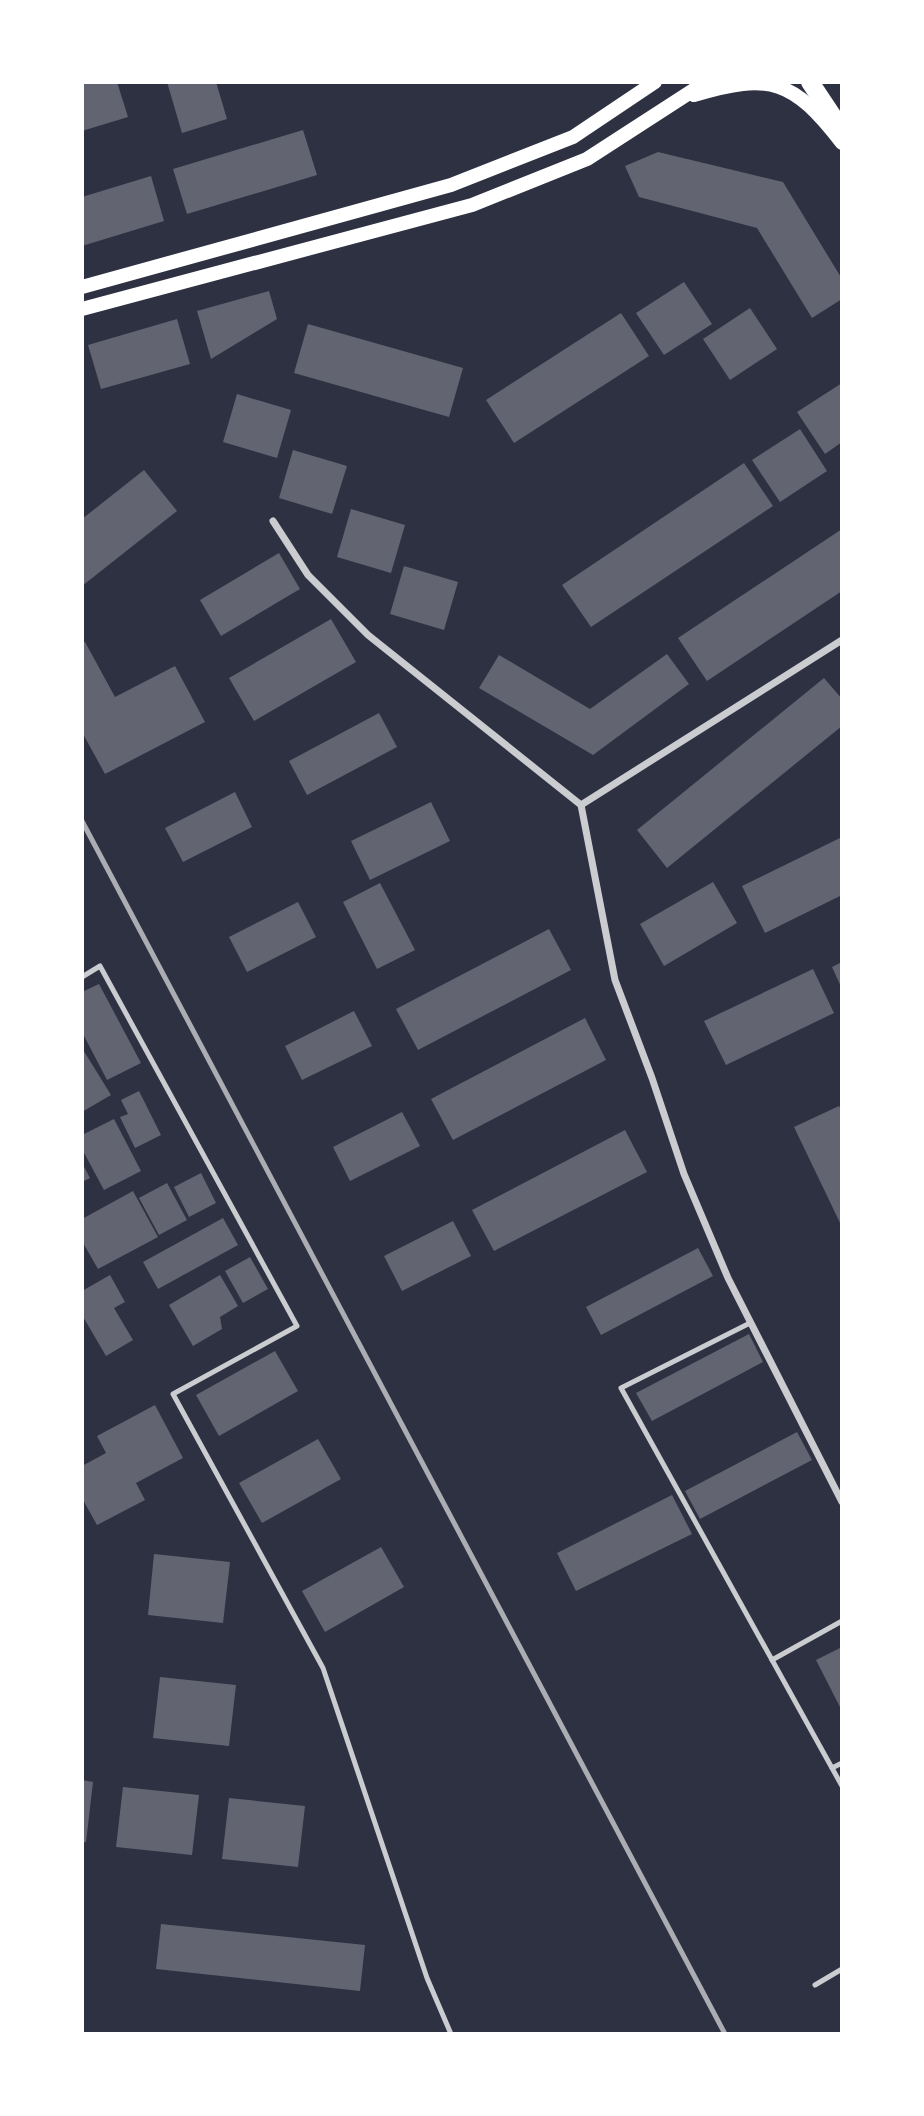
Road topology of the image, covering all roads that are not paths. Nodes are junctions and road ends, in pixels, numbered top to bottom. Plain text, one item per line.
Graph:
1 (655, 82) edge
2 (706, 82) edge
3 (810, 82) edge
4 (679, 99) junction
5 (842, 130) edge
6 (842, 143) edge
7 (82, 287) edge
8 (82, 309) edge
9 (273, 522) dead end
10 (842, 640) edge
11 (581, 805) junction
12 (82, 977) edge
13 (750, 1323) junction
14 (842, 1502) edge
15 (842, 1621) edge
16 (772, 1660) junction
17 (842, 1763) edge
18 (832, 1768) junction
19 (842, 1786) edge
20 (842, 1969) edge
21 (815, 1985) dead end
22 (451, 2034) edge

1 - 7 main road
2 - 4 main road
3 - 5 main road
4 - 6 main road
4 - 8 main road
9 - 11 street
10 - 11 street
11 - 13 street
12 - 22 lane
13 - 14 street
13 - 16 lane
15 - 16 lane
16 - 18 lane
17 - 18 lane
18 - 19 lane
20 - 21 lane

